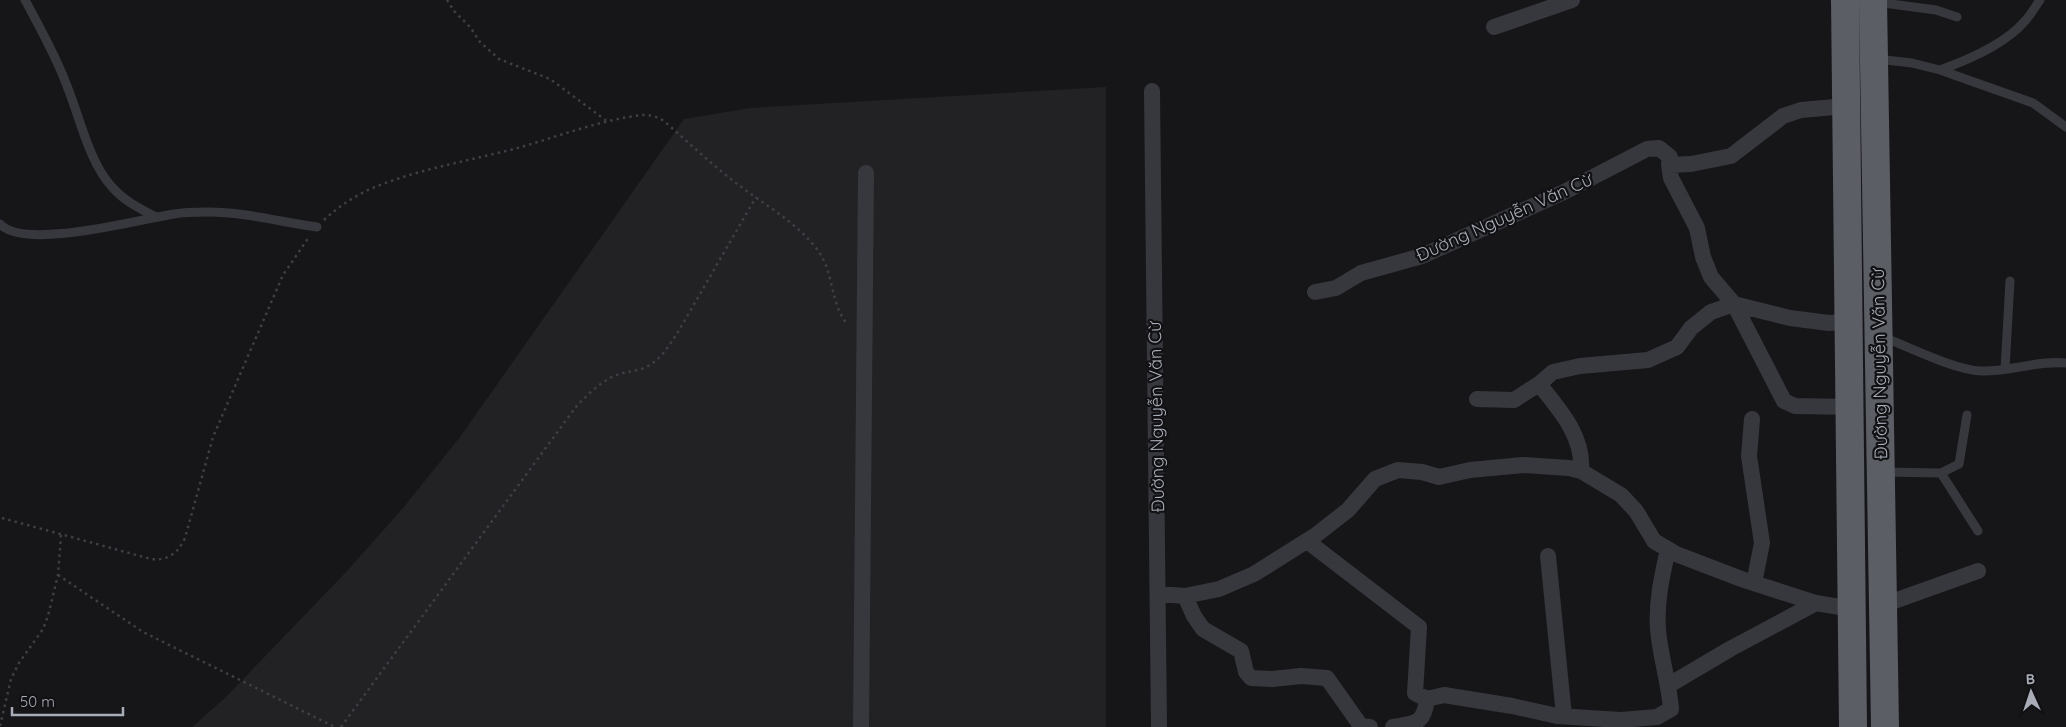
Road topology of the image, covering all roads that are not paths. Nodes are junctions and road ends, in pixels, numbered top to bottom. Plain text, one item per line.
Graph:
1 (25, 0) edge
2 (1572, 0) edge
3 (1845, 0) edge
4 (2040, 0) edge
5 (1873, 1) edge
6 (1957, 18) dead end
7 (1494, 27) dead end
8 (1874, 58) junction
9 (1940, 70) junction
10 (1152, 91) dead end
11 (1846, 106) junction
12 (2066, 127) edge
13 (1669, 164) junction
14 (866, 173) dead end
15 (156, 217) junction
16 (0, 224) edge
17 (317, 228) road end
18 (2010, 281) dead end
19 (1315, 292) dead end
20 (1734, 304) junction
21 (1849, 322) junction
22 (1878, 335) junction
23 (2066, 363) edge
24 (2006, 369) junction
25 (1539, 384) junction
26 (1477, 398) dead end
27 (1850, 407) junction
28 (1966, 415) dead end
29 (1752, 419) dead end
30 (1581, 470) junction
31 (1880, 472) junction
32 (1941, 473) junction
33 (1978, 532) dead end
34 (1307, 541) junction
35 (1661, 545) junction
36 (1548, 556) dead end
37 (1978, 571) dead end
38 (1754, 583) junction
39 (1158, 594) junction
40 (1185, 596) junction
41 (1816, 603) junction
42 (1883, 605) junction
43 (1852, 609) junction
44 (1669, 685) junction
45 (1428, 713) edge
46 (1564, 716) junction
47 (1659, 722) edge
48 (1603, 723) edge
49 (861, 727) edge
50 (1159, 727) edge
51 (1369, 727) edge
52 (1393, 727) edge
53 (1854, 727) edge
54 (1885, 727) edge

1 - 15 lane
2 - 7 street
3 - 11 highway, Đường Nguyễn Văn Cừ
4 - 9 lane
5 - 6 lane
5 - 8 highway, Đường Nguyễn Văn Cừ
8 - 9 lane
8 - 22 highway, Đường Nguyễn Văn Cừ
9 - 12 lane
10 - 39 street, Đường Nguyễn Văn Cừ
11 - 13 street
11 - 21 highway, Đường Nguyễn Văn Cừ
13 - 19 street, Đường Nguyễn Văn Cừ
13 - 20 street
14 - 49 street
15 - 16 lane
15 - 17 lane
18 - 24 lane
20 - 21 street, Đường Nguyễn Văn Cừ
20 - 25 street
20 - 27 street
21 - 27 highway, Đường Nguyễn Văn Cừ
22 - 24 lane
22 - 31 highway, Đường Nguyễn Văn Cừ
23 - 24 lane
25 - 26 street
25 - 30 street
27 - 43 highway, Đường Nguyễn Văn Cừ
28 - 32 lane
29 - 38 street
30 - 34 street
30 - 35 street
31 - 32 lane
31 - 42 highway, Đường Nguyễn Văn Cừ
32 - 33 lane
34 - 40 street
34 - 45 street
35 - 38 street
35 - 44 street
36 - 46 street
37 - 42 street
38 - 41 street
39 - 40 street
39 - 50 street, Đường Nguyễn Văn Cừ
40 - 51 street
41 - 43 street
41 - 44 street
42 - 54 highway, Đường Nguyễn Văn Cừ
43 - 53 highway, Đường Nguyễn Văn Cừ
44 - 47 street
45 - 46 street
45 - 52 street
46 - 48 street
47 - 48 street

